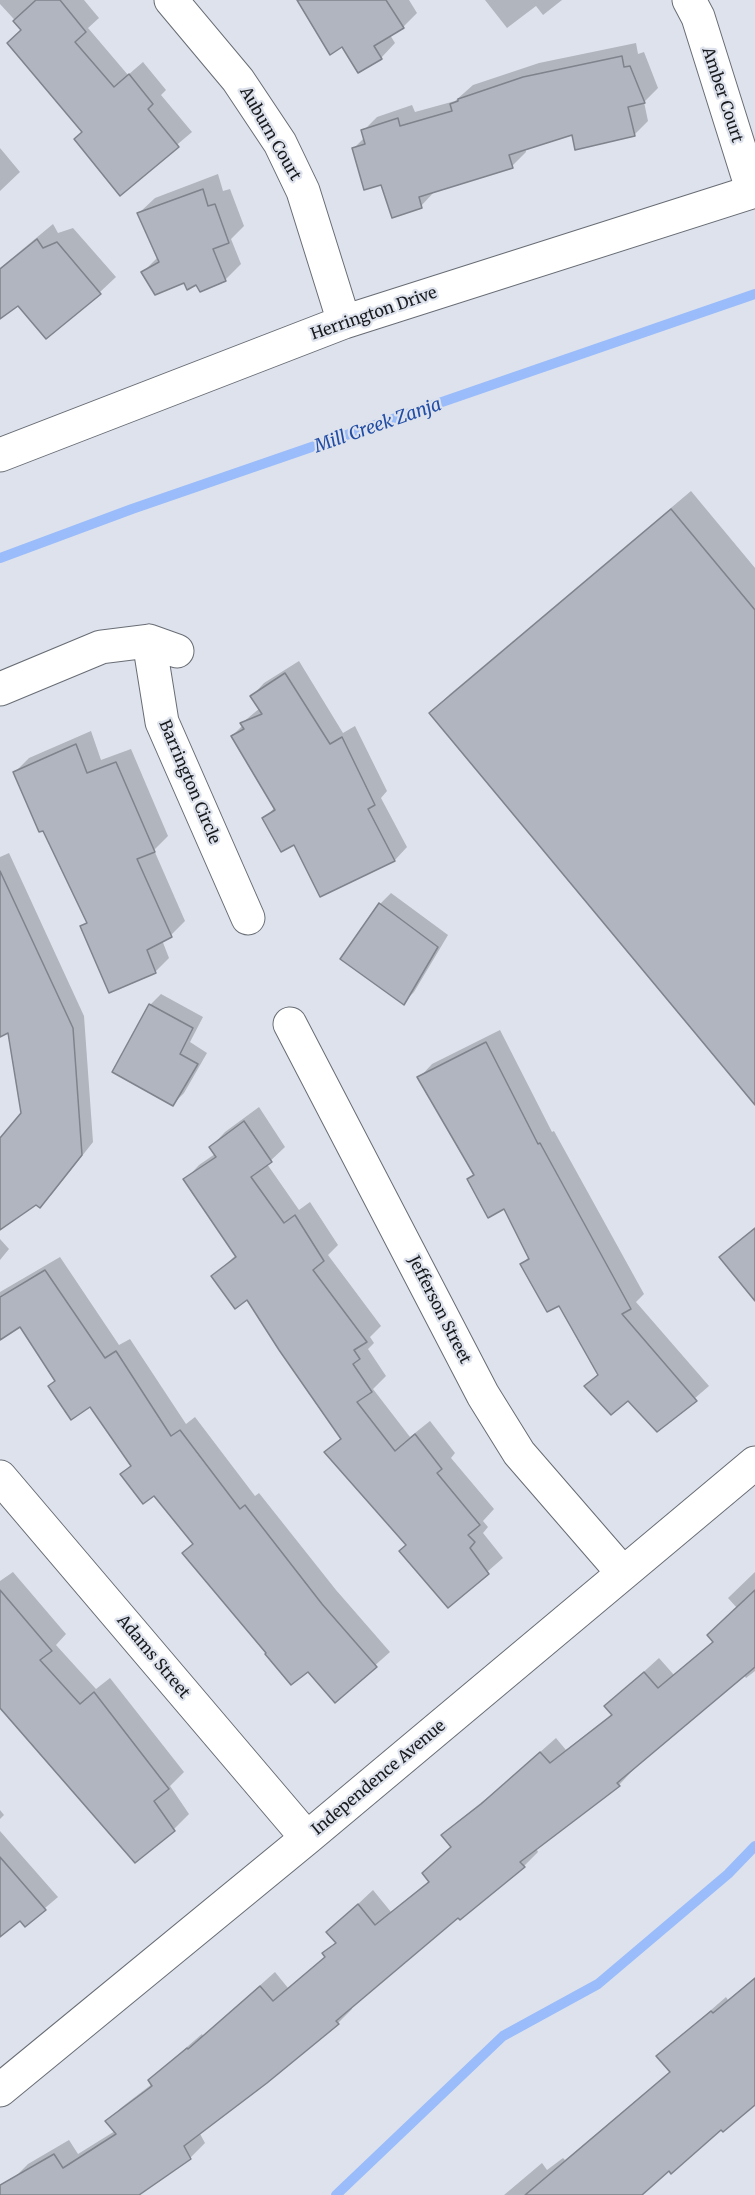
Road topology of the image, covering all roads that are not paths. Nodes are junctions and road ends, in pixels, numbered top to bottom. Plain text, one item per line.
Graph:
1 (171, 0) edge
2 (690, 0) edge
3 (754, 192) edge
4 (344, 322) junction
5 (0, 455) edge
6 (0, 689) edge
7 (248, 918) dead end
8 (290, 1024) dead end
9 (755, 1463) edge
10 (0, 1477) edge
11 (622, 1573) junction
12 (307, 1838) junction
13 (0, 2090) edge

1 - 4 street, Auburn Court
2 - 3 street, Amber Court
3 - 4 street, Herrington Drive
4 - 5 street, Herrington Drive
6 - 7 street, Barrington Circle
8 - 11 street, Jefferson Street
9 - 11 street, Independence Avenue
10 - 12 street, Adams Street
11 - 12 street, Independence Avenue
12 - 13 street, Independence Avenue

